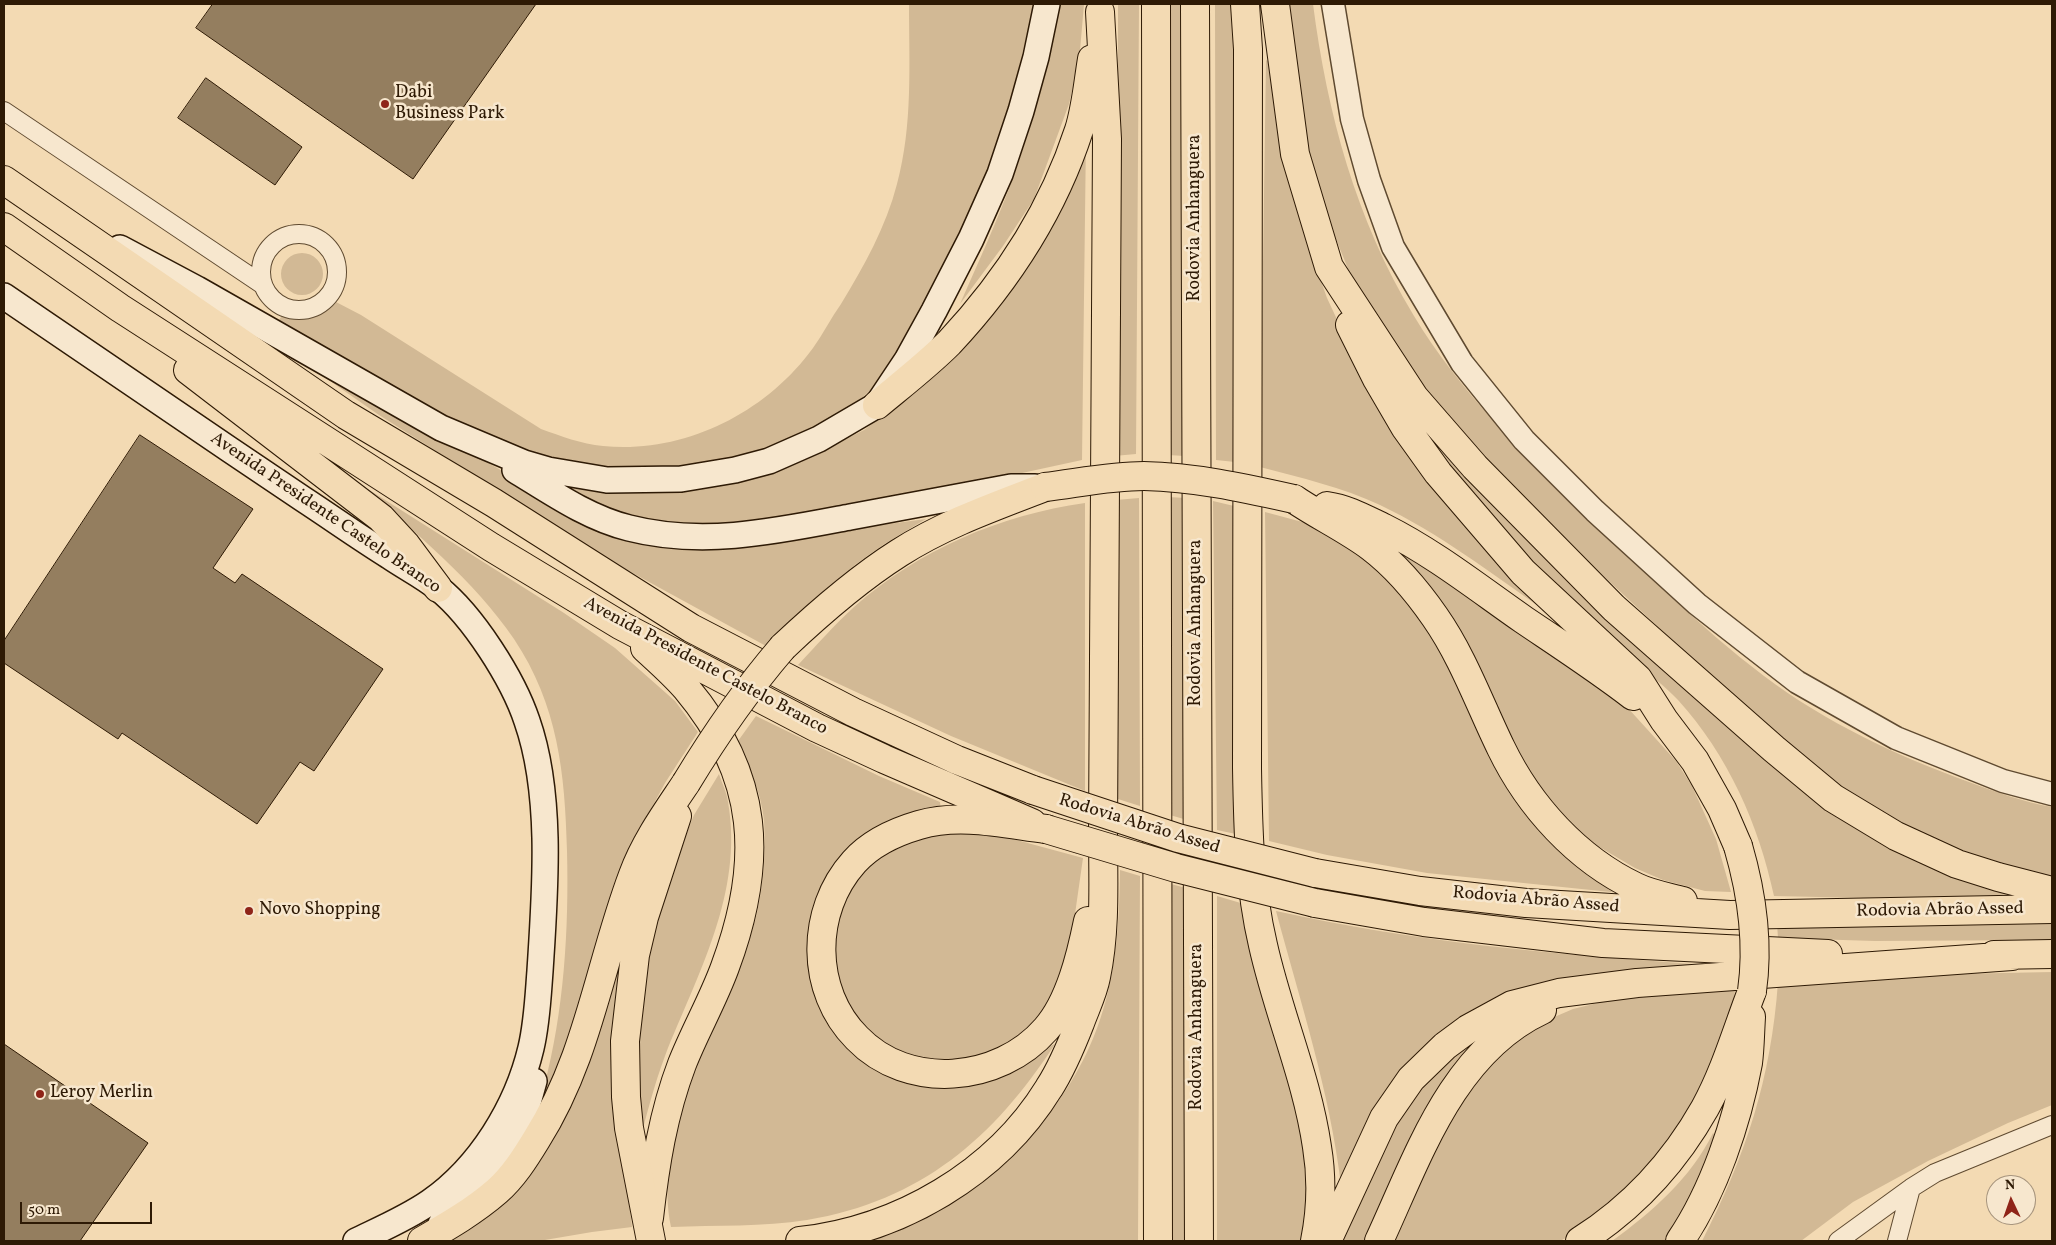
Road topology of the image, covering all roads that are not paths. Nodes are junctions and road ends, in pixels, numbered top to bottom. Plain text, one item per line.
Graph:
1 (1047, 4) edge
2 (1156, 4) edge
3 (1195, 4) edge
4 (1245, 4) edge
5 (1275, 4) edge
6 (1333, 4) edge
7 (1101, 8) edge
8 (4, 111) edge
9 (4, 180) edge
10 (48, 210) junction
11 (4, 227) edge
12 (1329, 267) junction
13 (263, 285) junction
14 (4, 296) edge
15 (120, 308) junction
16 (877, 405) junction
17 (441, 428) junction
18 (1045, 487) junction
19 (1294, 500) junction
20 (438, 588) junction
21 (620, 625) junction
22 (1664, 720) junction
23 (686, 784) junction
24 (1033, 790) joint
25 (2052, 794) edge
26 (1046, 829) junction
27 (1104, 830) junction
28 (2052, 890) edge
29 (2052, 909) edge
30 (1730, 915) junction
31 (2052, 954) edge
32 (2012, 956) junction
33 (1594, 989) junction
34 (1752, 991) junction
35 (537, 1014) junction
36 (2052, 1125) edge
37 (1911, 1188) junction
38 (650, 1233) edge
39 (426, 1239) edge
40 (356, 1241) edge
41 (800, 1241) edge
42 (1158, 1241) edge
43 (1199, 1241) edge
44 (1315, 1241) edge
45 (1327, 1241) edge
46 (1379, 1241) edge
47 (1580, 1241) edge
48 (1680, 1241) edge
49 (1838, 1241) edge
50 (1897, 1241) edge

1 - 16 main road
2 - 42 main road
3 - 43 main road, Rodovia Anhanguera
4 - 44 main road
5 - 12 main road
6 - 25 street
7 - 16 main road
7 - 27 main road
8 - 13 street
9 - 10 main road, Avenida Presidente Castelo Branco
10 - 17 main road, Avenida Presidente Castelo Branco
10 - 24 main road, Avenida Presidente Castelo Branco
11 - 15 main road, Avenida Presidente Castelo Branco
12 - 22 main road
12 - 28 main road
13 - 13 street
14 - 20 main road, Avenida Presidente Castelo Branco
15 - 20 main road
15 - 21 main road, Avenida Presidente Castelo Branco
16 - 17 main road, Avenida Presidente Castelo Branco
17 - 18 main road
18 - 19 main road, bridge
18 - 23 main road, bridge
19 - 22 main road
19 - 30 main road
20 - 35 main road, Avenida Presidente Castelo Branco
21 - 26 main road, Avenida Presidente Castelo Branco
21 - 38 main road
22 - 34 main road, bridge
23 - 38 main road
23 - 39 main road
24 - 30 main road, Rodovia Abrão Assed, bridge
26 - 27 main road
26 - 32 main road, Rodovia Abrão Assed, bridge
27 - 41 main road
29 - 30 main road, Rodovia Abrão Assed
31 - 32 main road, Rodovia Abrão Assed
32 - 33 main road
33 - 45 main road
33 - 46 main road
34 - 47 main road
34 - 48 main road
35 - 39 main road
35 - 40 main road, Avenida Presidente Castelo Branco
36 - 37 street
37 - 49 street
37 - 50 street

